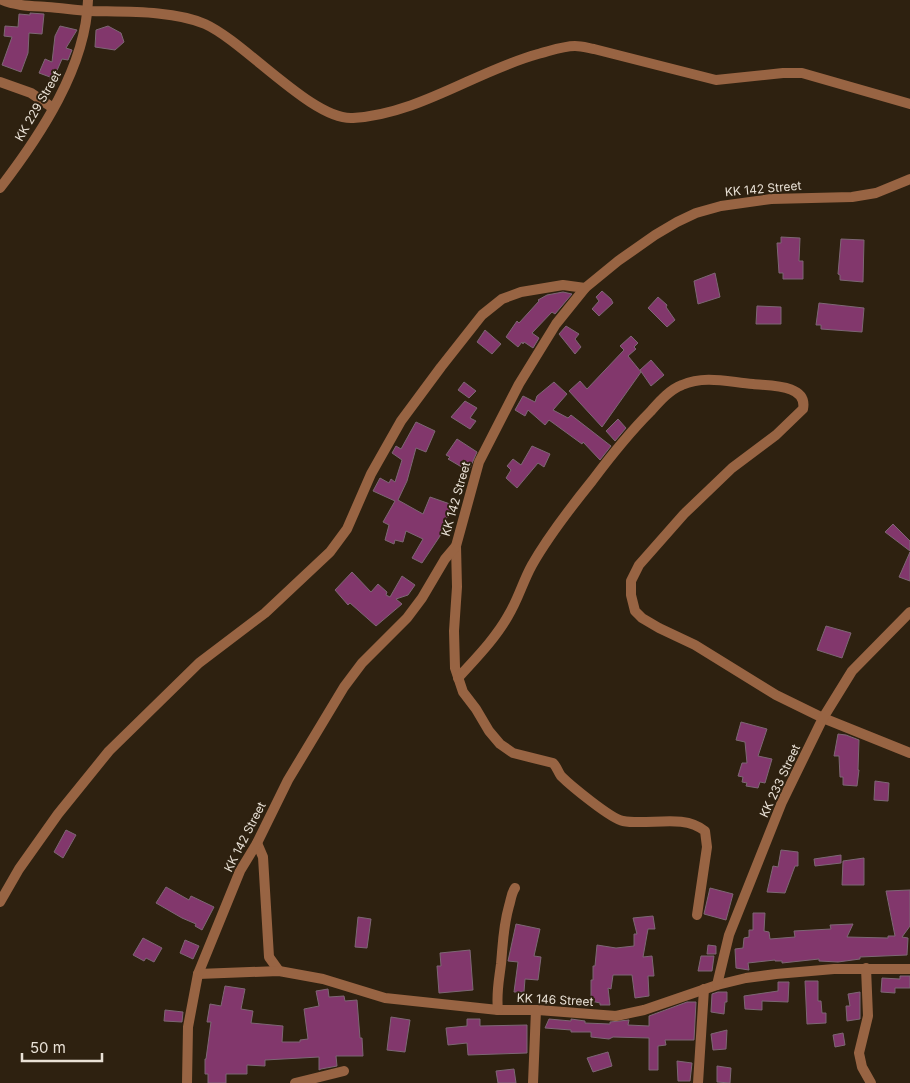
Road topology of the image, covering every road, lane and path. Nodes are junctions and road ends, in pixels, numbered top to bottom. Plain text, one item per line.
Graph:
1 (2, 0) edge
2 (88, 5) edge
3 (0, 82) edge
4 (910, 104) edge
5 (53, 108) junction
6 (910, 180) edge
7 (0, 188) edge
8 (585, 288) junction
9 (456, 546) junction
10 (910, 612) edge
11 (458, 678) junction
12 (823, 718) junction
13 (910, 753) edge
14 (258, 843) junction
15 (515, 888) dead end
16 (0, 902) edge
17 (697, 915) dead end
18 (866, 968) junction
19 (910, 969) edge
20 (279, 971) junction
21 (198, 974) junction
22 (717, 985) junction
23 (704, 990) junction
24 (498, 1010) junction
25 (536, 1010) junction
26 (344, 1071) dead end
27 (188, 1083) edge
28 (296, 1083) edge
29 (533, 1083) edge
30 (698, 1083) edge
31 (871, 1083) edge

1 - 2 street
2 - 4 street
2 - 5 street, KK 229 Street
3 - 5 street
5 - 7 street, KK 229 Street
6 - 8 street, KK 142 Street
8 - 9 street, KK 142 Street
8 - 16 street
9 - 11 street
9 - 14 street, KK 142 Street
10 - 12 street, KK 233 Street
11 - 12 street
11 - 17 street
12 - 13 street
12 - 22 street, KK 233 Street
14 - 20 street
14 - 21 street, KK 142 Street
15 - 24 street
18 - 19 street, KK 146 Street
18 - 22 street, KK 146 Street
18 - 31 street
20 - 21 street, KK 146 Street
20 - 24 street, KK 146 Street
21 - 27 street, KK 142 Street
22 - 23 street, KK 146 Street
23 - 25 street, KK 146 Street
23 - 30 street
24 - 25 street, KK 146 Street
25 - 29 street
26 - 28 street

